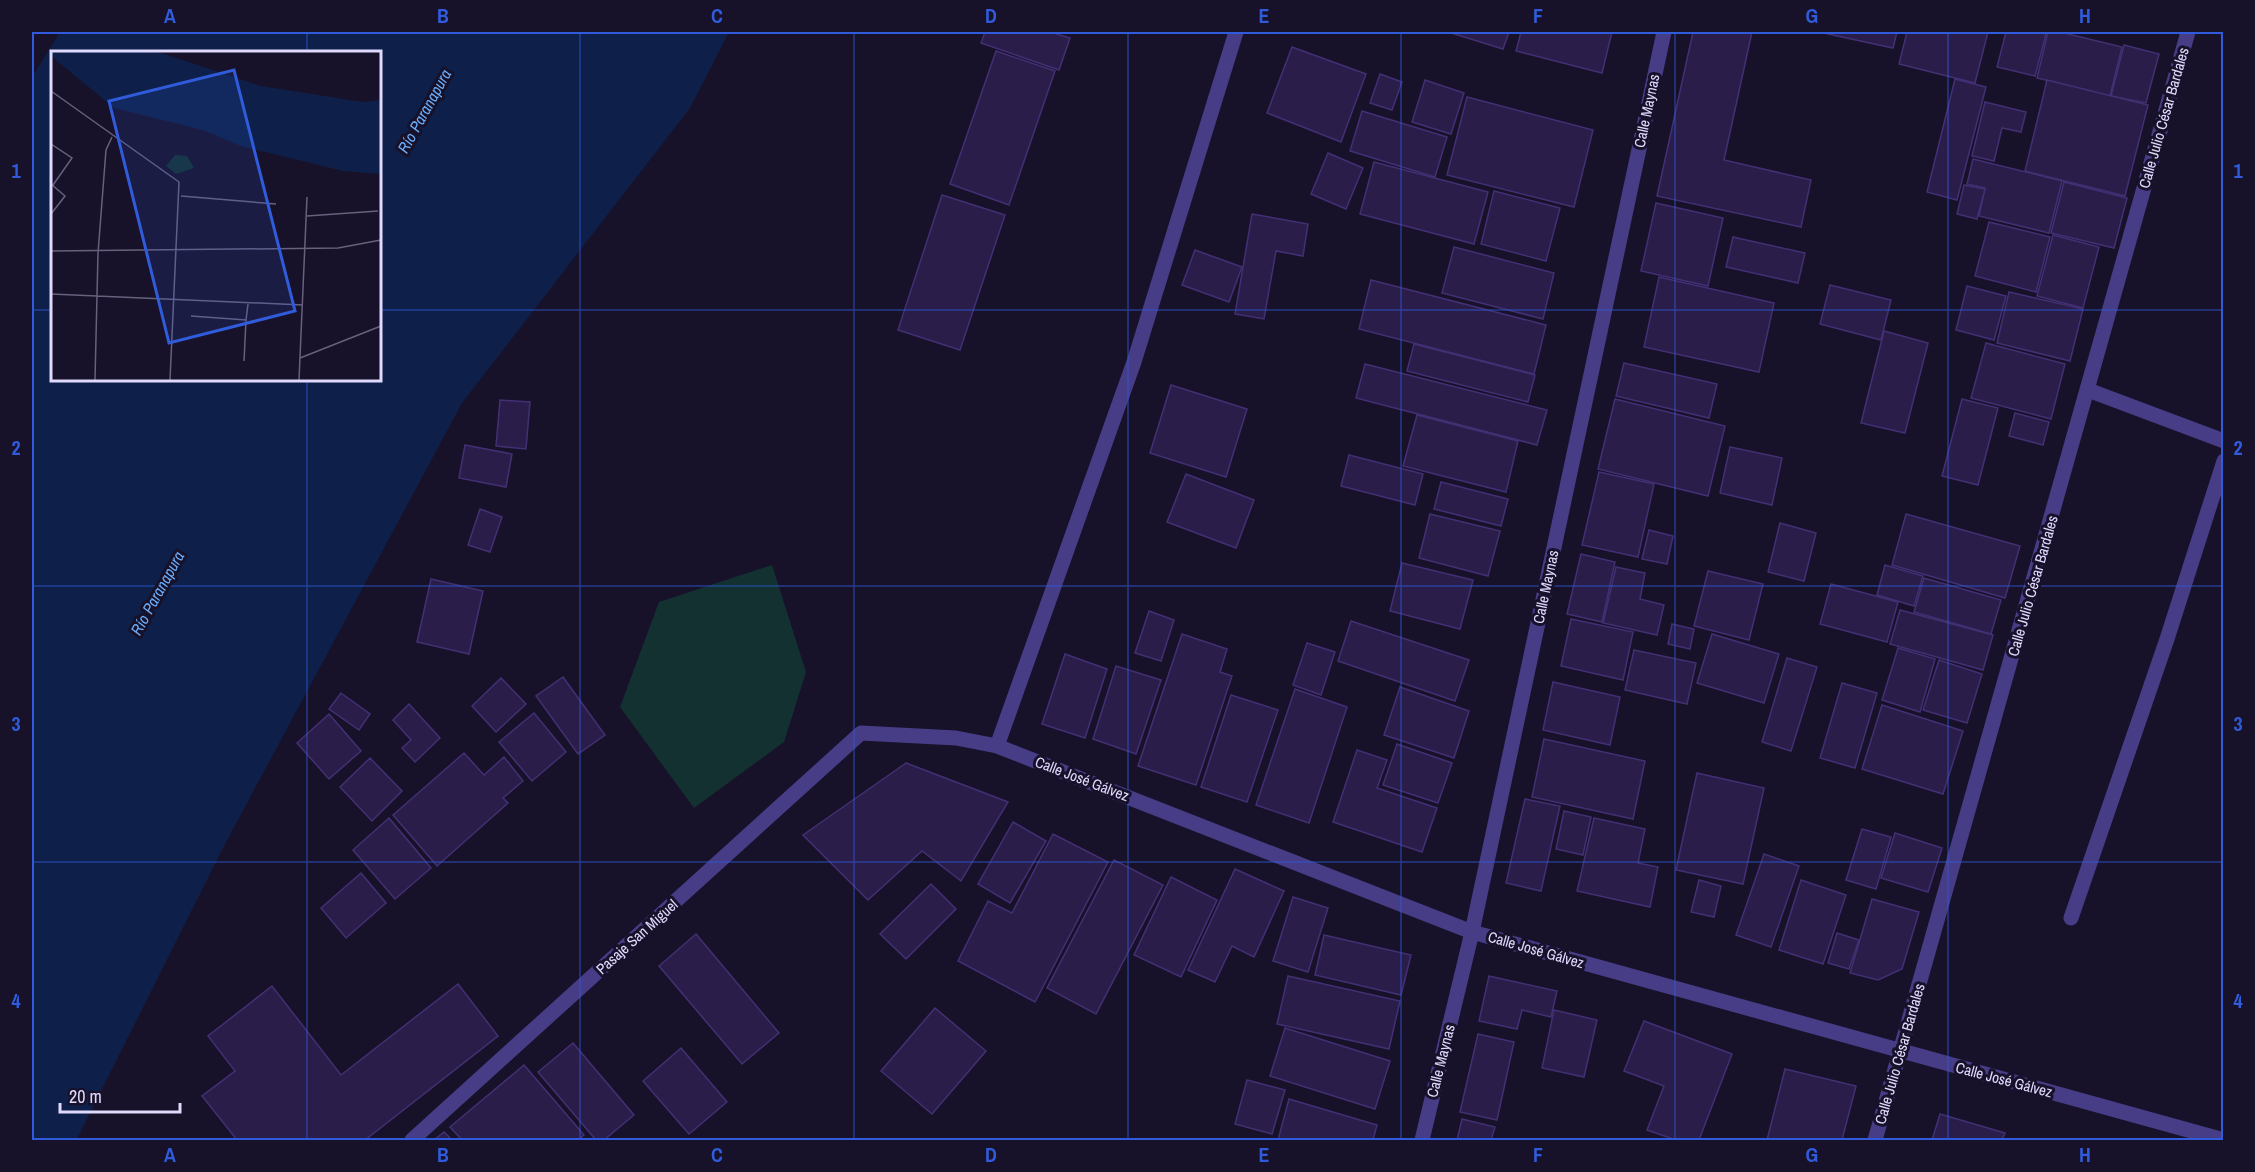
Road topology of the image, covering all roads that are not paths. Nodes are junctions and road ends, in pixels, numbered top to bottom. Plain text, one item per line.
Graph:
1 (1236, 32) edge
2 (1664, 32) edge
3 (2188, 32) edge
4 (2088, 390) junction
5 (2223, 441) edge
6 (2223, 461) edge
7 (861, 733) joint
8 (997, 746) junction
9 (2071, 918) dead end
10 (1472, 932) junction
11 (1902, 1052) junction
12 (412, 1140) edge
13 (1422, 1140) edge
14 (1875, 1140) edge
15 (2223, 1140) edge

1 - 8 street
2 - 10 street, Calle Maynas
3 - 4 street, Calle Julio César Bardales
4 - 5 street
4 - 11 street, Calle Julio César Bardales
6 - 9 street
7 - 8 street, Calle José Gálvez
7 - 12 street, Pasaje San Miguel
8 - 10 street, Calle José Gálvez
10 - 11 street, Calle José Gálvez
10 - 13 street, Calle Maynas
11 - 14 street, Calle Julio César Bardales
11 - 15 street, Calle José Gálvez

